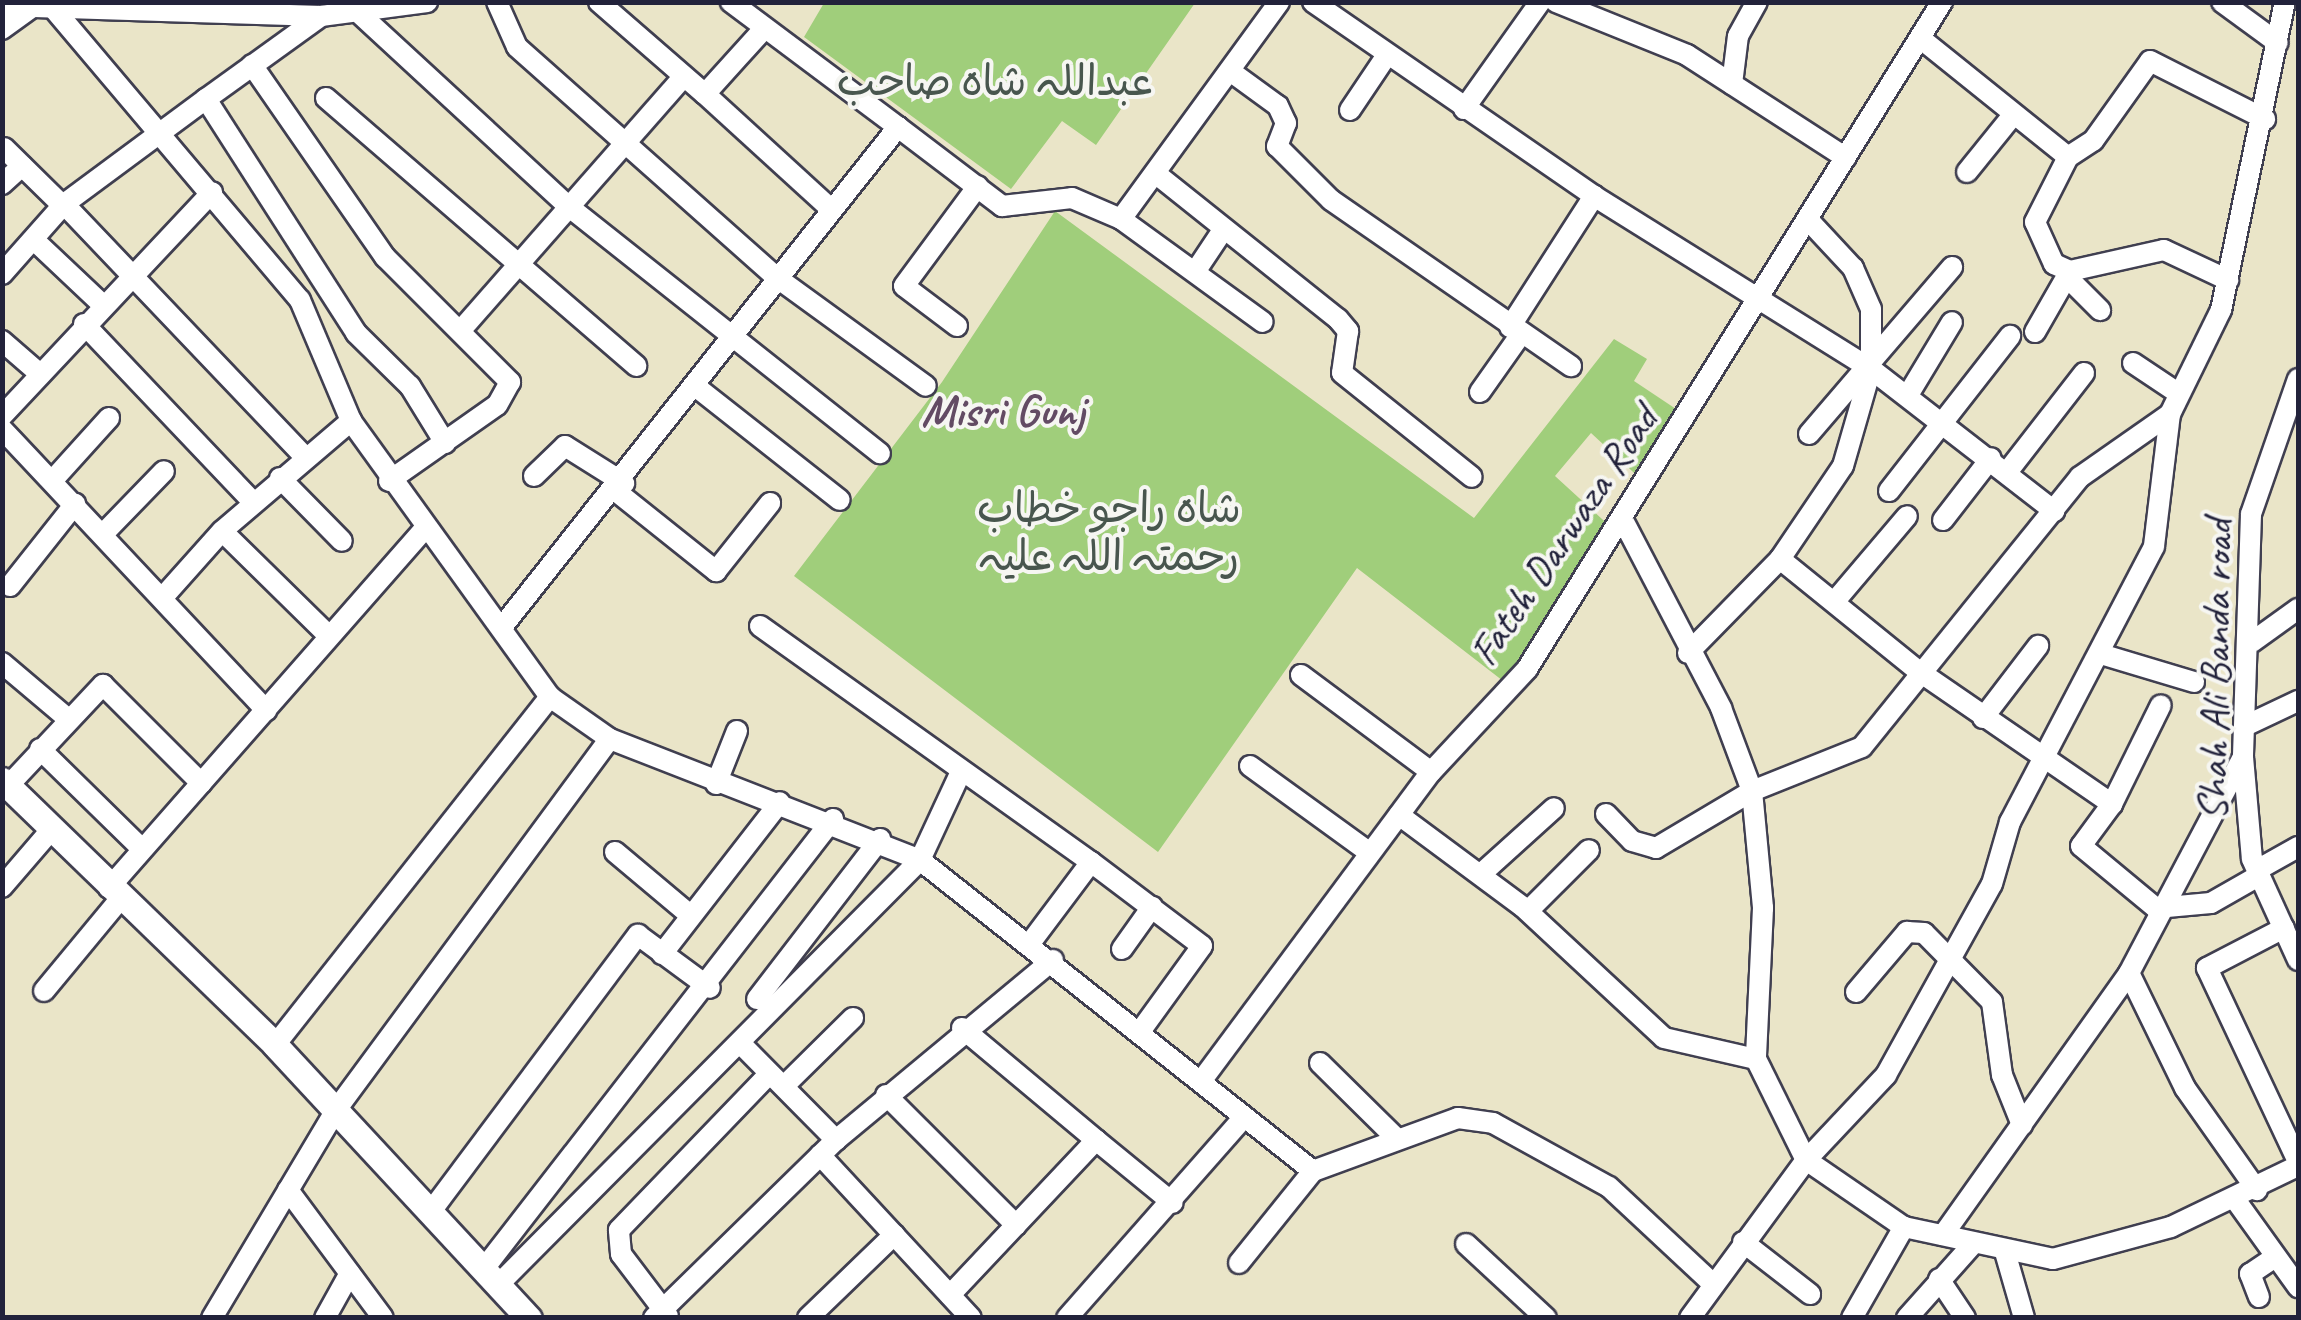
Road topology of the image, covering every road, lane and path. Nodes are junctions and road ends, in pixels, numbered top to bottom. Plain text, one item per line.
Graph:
1 (426, 2) edge
2 (497, 2) edge
3 (599, 2) edge
4 (731, 2) edge
5 (1278, 2) edge
6 (1313, 2) edge
7 (1540, 2) edge
8 (1556, 2) edge
9 (1617, 2) edge
10 (1757, 2) edge
11 (1942, 2) edge
12 (2222, 2) edge
13 (2285, 2) edge
14 (2, 6) edge
15 (84, 6) edge
16 (44, 7) edge
17 (218, 7) edge
18 (361, 15) junction
19 (321, 16) junction
20 (1604, 22) junction
21 (2, 29) edge
22 (762, 31) junction
23 (1920, 38) junction
24 (2278, 44) junction
25 (1387, 55) junction
26 (252, 65) junction
27 (1230, 71) junction
28 (683, 78) junction
29 (1732, 84) junction
30 (706, 94) junction
31 (326, 98) dead end
32 (206, 99) junction
33 (1464, 109) junction
34 (1350, 110) dead end
35 (2013, 115) junction
36 (2265, 119) junction
37 (898, 126) junction
38 (153, 130) junction
39 (626, 142) junction
40 (4, 148) edge
41 (2068, 157) junction
42 (1846, 158) junction
43 (22, 166) junction
44 (1154, 172) junction
45 (1968, 172) dead end
46 (2, 184) edge
47 (978, 186) junction
48 (212, 192) junction
49 (1594, 196) junction
50 (63, 205) junction
51 (568, 206) junction
52 (832, 209) junction
53 (1121, 220) junction
54 (1812, 224) junction
55 (1223, 230) junction
56 (34, 240) junction
57 (516, 266) junction
58 (1952, 266) dead end
59 (129, 272) junction
60 (1195, 272) junction
61 (2, 274) edge
62 (2068, 274) junction
63 (776, 278) junction
64 (2228, 280) junction
65 (1761, 302) junction
66 (103, 305) junction
67 (2100, 310) dead end
68 (1263, 322) dead end
69 (1952, 322) dead end
70 (84, 324) junction
71 (957, 326) dead end
72 (460, 330) junction
73 (1516, 330) junction
74 (2035, 332) dead end
75 (2010, 336) dead end
76 (730, 338) junction
77 (2, 340) edge
78 (2134, 363) dead end
79 (636, 366) dead end
80 (1571, 366) dead end
81 (1871, 369) junction
82 (2084, 373) dead end
83 (40, 374) junction
84 (2298, 379) edge
85 (695, 386) junction
86 (926, 386) dead end
87 (1480, 392) dead end
88 (2178, 392) junction
89 (1908, 394) junction
90 (2170, 414) junction
91 (2, 416) edge
92 (109, 418) dead end
93 (351, 421) junction
94 (1946, 421) junction
95 (2, 429) edge
96 (1809, 434) dead end
97 (445, 442) junction
98 (880, 452) dead end
99 (306, 458) junction
100 (2000, 464) junction
101 (164, 471) dead end
102 (534, 476) dead end
103 (1472, 476) dead end
104 (280, 478) junction
105 (52, 481) junction
106 (389, 481) junction
107 (620, 487) junction
108 (1889, 490) dead end
109 (840, 500) dead end
110 (254, 502) junction
111 (770, 503) dead end
112 (75, 504) junction
113 (2054, 511) junction
114 (1907, 516) dead end
115 (1943, 520) dead end
116 (1625, 524) junction
117 (424, 530) junction
118 (222, 531) junction
119 (104, 533) junction
120 (342, 541) dead end
121 (1780, 559) junction
122 (10, 586) dead end
123 (164, 596) junction
124 (1835, 601) junction
125 (2298, 609) edge
126 (760, 626) dead end
127 (502, 627) junction
128 (328, 635) junction
129 (2252, 642) junction
130 (2038, 646) dead end
131 (1688, 654) junction
132 (2104, 655) junction
133 (2, 664) edge
134 (1917, 670) junction
135 (1301, 675) dead end
136 (2194, 682) dead end
137 (550, 697) junction
138 (2298, 702) edge
139 (2161, 705) dead end
140 (266, 710) junction
141 (67, 718) junction
142 (1983, 718) junction
143 (2245, 726) junction
144 (737, 730) dead end
145 (610, 739) junction
146 (40, 749) junction
147 (2243, 757) junction
148 (2044, 763) junction
149 (1250, 766) dead end
150 (1430, 772) junction
151 (960, 774) junction
152 (201, 783) junction
153 (716, 784) junction
154 (6, 788) edge
155 (1752, 791) junction
156 (780, 802) junction
157 (2112, 804) junction
158 (1554, 808) dead end
159 (1606, 814) dead end
160 (1399, 815) junction
161 (833, 819) junction
162 (51, 830) junction
163 (880, 839) junction
164 (2298, 847) edge
165 (142, 849) junction
166 (1589, 850) dead end
167 (615, 852) dead end
168 (1370, 853) junction
169 (920, 860) junction
170 (1091, 862) junction
171 (2259, 873) junction
172 (1481, 874) junction
173 (2, 887) edge
174 (115, 893) junction
175 (1152, 908) junction
176 (2156, 908) junction
177 (1528, 911) junction
178 (690, 915) junction
179 (2284, 928) junction
180 (1031, 942) junction
181 (1122, 949) dead end
182 (1946, 953) junction
183 (662, 954) junction
184 (1053, 960) junction
185 (2298, 960) edge
186 (2128, 974) junction
187 (710, 988) junction
188 (44, 991) dead end
189 (1856, 992) dead end
190 (757, 999) dead end
191 (854, 1018) dead end
192 (962, 1028) junction
193 (1139, 1032) junction
194 (275, 1045) junction
195 (742, 1045) junction
196 (1756, 1059) junction
197 (1320, 1063) dead end
198 (777, 1080) junction
199 (1202, 1080) junction
200 (886, 1095) junction
201 (336, 1110) junction
202 (1244, 1117) junction
203 (2022, 1125) junction
204 (1396, 1138) junction
205 (836, 1140) junction
206 (1096, 1140) junction
207 (820, 1155) junction
208 (1806, 1160) junction
209 (2298, 1164) edge
210 (1314, 1171) junction
211 (288, 1190) junction
212 (2258, 1190) junction
213 (2236, 1202) junction
214 (1173, 1203) junction
215 (432, 1210) junction
216 (1016, 1226) junction
217 (1904, 1228) junction
218 (894, 1235) junction
219 (1942, 1235) junction
220 (1743, 1242) junction
221 (1466, 1244) dead end
222 (1972, 1244) junction
223 (2005, 1252) junction
224 (2275, 1257) junction
225 (1240, 1263) dead end
226 (350, 1273) junction
227 (493, 1274) junction
228 (1940, 1279) junction
229 (1713, 1284) junction
230 (2298, 1287) edge
231 (1810, 1294) dead end
232 (950, 1295) junction
233 (2259, 1298) dead end
234 (662, 1315) edge
235 (816, 1315) edge
236 (212, 1318) edge
237 (325, 1318) edge
238 (383, 1318) edge
239 (529, 1318) edge
240 (971, 1318) edge
241 (1067, 1318) edge
242 (1546, 1318) edge
243 (1690, 1318) edge
244 (1852, 1318) edge
245 (1907, 1318) edge
246 (1965, 1318) edge
247 (2024, 1318) edge

1 - 18 street
2 - 39 street
3 - 28 street
4 - 22 street
5 - 27 street
6 - 25 street
7 - 33 street
8 - 20 street
9 - 20 street
10 - 29 street
11 - 23 street, Fateh Darwaza Road
12 - 24 street
13 - 24 street
14 - 16 street
15 - 16 street
15 - 17 street
16 - 21 street
16 - 38 street
17 - 19 street
18 - 19 street
18 - 51 street
19 - 26 street
20 - 29 street
22 - 30 street
22 - 37 street
23 - 35 street
23 - 42 street, Fateh Darwaza Road
24 - 36 street
25 - 33 street
25 - 34 street
26 - 32 street
26 - 72 street
27 - 44 street
27 - 73 street
28 - 30 street
28 - 39 street
29 - 42 street
30 - 52 street
31 - 57 street
32 - 38 street
32 - 97 street
33 - 49 street
35 - 41 street
35 - 45 street
36 - 41 street
36 - 64 street
37 - 47 street
37 - 52 street
38 - 48 street
38 - 50 street
39 - 51 street
39 - 63 street
40 - 43 street
41 - 62 street
42 - 54 street, Fateh Darwaza Road
43 - 46 street
43 - 50 street
44 - 53 street
44 - 55 street
47 - 53 street
47 - 71 street
48 - 59 street
48 - 93 street
49 - 65 street
49 - 73 street
50 - 56 street
50 - 59 street
51 - 57 street
51 - 76 street
52 - 63 street
53 - 60 street
54 - 65 street, Fateh Darwaza Road
54 - 81 street
55 - 60 street
55 - 103 street
56 - 61 street
56 - 66 street
57 - 72 street
57 - 79 street
58 - 81 street
59 - 66 street
59 - 99 street
60 - 68 street
62 - 64 street
62 - 67 street
62 - 74 street
63 - 76 street
63 - 86 street
64 - 88 street
65 - 81 street
65 - 116 street, Fateh Darwaza Road
66 - 70 street
69 - 89 street
70 - 83 street
70 - 110 street
72 - 97 street
73 - 80 street
73 - 87 street
75 - 94 street
76 - 85 street
76 - 98 street
77 - 83 street
78 - 88 street
81 - 89 street
81 - 96 street
81 - 121 street
82 - 100 street
83 - 91 street
84 - 129 street, Shah Ali Banda road
85 - 107 street
85 - 109 street
88 - 90 street
89 - 94 street
90 - 113 street
90 - 132 street
92 - 105 street
93 - 99 street
93 - 106 street
94 - 100 street
94 - 108 street
95 - 105 street
97 - 106 street
99 - 104 street
100 - 113 street
100 - 115 street
101 - 119 street
102 - 107 street
104 - 110 street
104 - 120 street
105 - 112 street
106 - 117 street
107 - 111 street
107 - 127 street
110 - 118 street
112 - 119 street
112 - 122 street
113 - 134 street
114 - 124 street
116 - 131 street
116 - 150 street, Fateh Darwaza Road
117 - 127 street
117 - 128 street
118 - 123 street
118 - 128 street
119 - 123 street
121 - 124 street
121 - 131 street
123 - 140 street
124 - 134 street
125 - 129 street
126 - 151 street
127 - 137 street
128 - 140 street
129 - 143 street, Shah Ali Banda road
130 - 142 street
131 - 155 street
132 - 136 street
132 - 148 street
133 - 141 street
134 - 142 street
134 - 155 street
135 - 150 street
137 - 145 street
137 - 194 street
138 - 143 street
139 - 157 street
140 - 152 street
141 - 146 street
141 - 152 street
142 - 148 street
143 - 147 street, Shah Ali Banda road
144 - 153 street
145 - 153 street
145 - 201 street
146 - 154 street
146 - 165 street
147 - 171 street, Shah Ali Banda road
147 - 176 street
148 - 157 street
148 - 182 street
149 - 168 street
150 - 160 street, Fateh Darwaza Road
151 - 169 street
151 - 170 street
152 - 165 street
153 - 156 street
154 - 162 main road
155 - 159 street
155 - 196 street
156 - 161 street
156 - 178 street
157 - 176 street
158 - 172 street
160 - 168 street, Fateh Darwaza Road
160 - 172 street
161 - 163 street
161 - 187 street
162 - 173 street
162 - 174 main road
163 - 169 street
163 - 190 street
164 - 171 street
165 - 174 street
166 - 177 street
167 - 178 street
168 - 199 street, Fateh Darwaza Road
169 - 180 street
169 - 195 street
170 - 175 street
170 - 180 street
171 - 176 street
171 - 179 street, Shah Ali Banda road
172 - 177 street
174 - 188 street
174 - 194 main road
175 - 181 street
175 - 193 street
176 - 186 street
177 - 196 street
178 - 183 street
179 - 185 street, Shah Ali Banda road
179 - 209 street
180 - 184 street
182 - 189 street
182 - 203 street
182 - 208 street
183 - 187 street
183 - 215 street
184 - 192 street
184 - 193 street
186 - 203 street
186 - 212 street
187 - 227 street
191 - 198 street
192 - 200 street
192 - 206 street
193 - 199 street
194 - 201 main road
195 - 198 street
195 - 227 street
196 - 208 street
197 - 204 street
198 - 205 street
198 - 234 street
199 - 202 street
200 - 205 street
200 - 216 street
201 - 211 street
201 - 215 main road
202 - 210 street
202 - 214 street
203 - 219 street
204 - 210 street
204 - 229 street
205 - 207 street
206 - 214 street
206 - 216 street
207 - 218 street
207 - 234 street
208 - 217 street
208 - 220 street
209 - 212 street
210 - 225 street
211 - 226 street
211 - 236 street
212 - 213 street
213 - 223 street
213 - 224 street
214 - 241 street
215 - 227 main road
216 - 232 street
217 - 219 street
217 - 244 street
218 - 232 street
218 - 235 street
219 - 222 street
220 - 229 street
220 - 231 street
221 - 242 street
222 - 223 street
222 - 228 street
223 - 247 street
224 - 230 street
224 - 233 street
226 - 237 street
226 - 238 street
227 - 239 main road
228 - 245 street
228 - 246 street
229 - 243 street
232 - 240 street

